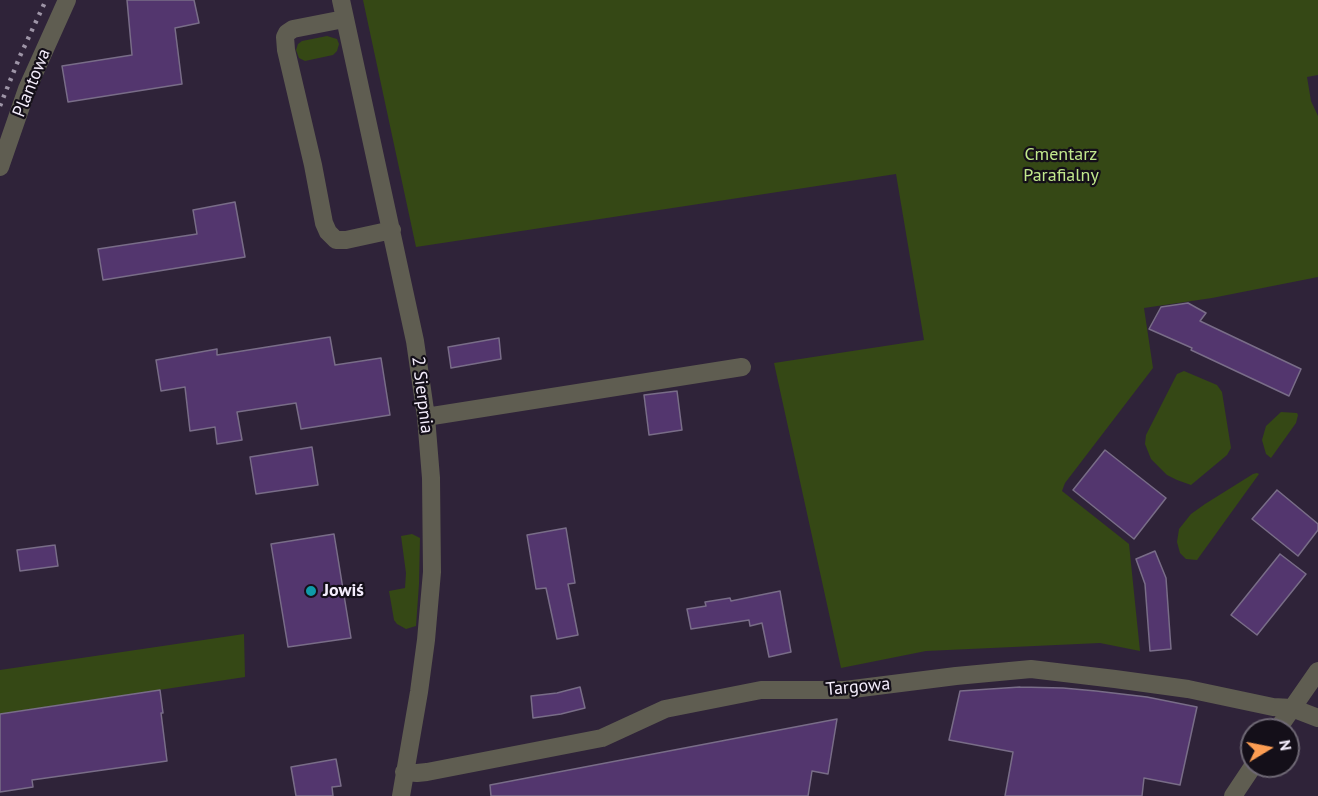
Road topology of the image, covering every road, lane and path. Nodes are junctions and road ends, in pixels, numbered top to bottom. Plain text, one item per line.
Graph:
1 (68, 0) edge
2 (340, 0) edge
3 (344, 19) junction
4 (0, 167) edge
5 (392, 230) junction
6 (742, 367) dead end
7 (426, 417) junction
8 (1318, 671) edge
9 (1292, 708) junction
10 (1285, 718) edge
11 (1318, 718) edge
12 (404, 772) junction
13 (1245, 778) edge
14 (401, 796) edge
15 (1233, 796) edge

1 - 4 street, Plantowa
2 - 3 street, 2 Sierpnia
3 - 5 street, 2 Sierpnia
3 - 5 street
5 - 7 street, 2 Sierpnia
6 - 7 street
7 - 12 street, 2 Sierpnia
8 - 9 street
9 - 10 street
9 - 11 street, Targowa
9 - 12 street, Targowa
12 - 14 street, 2 Sierpnia
13 - 15 street

